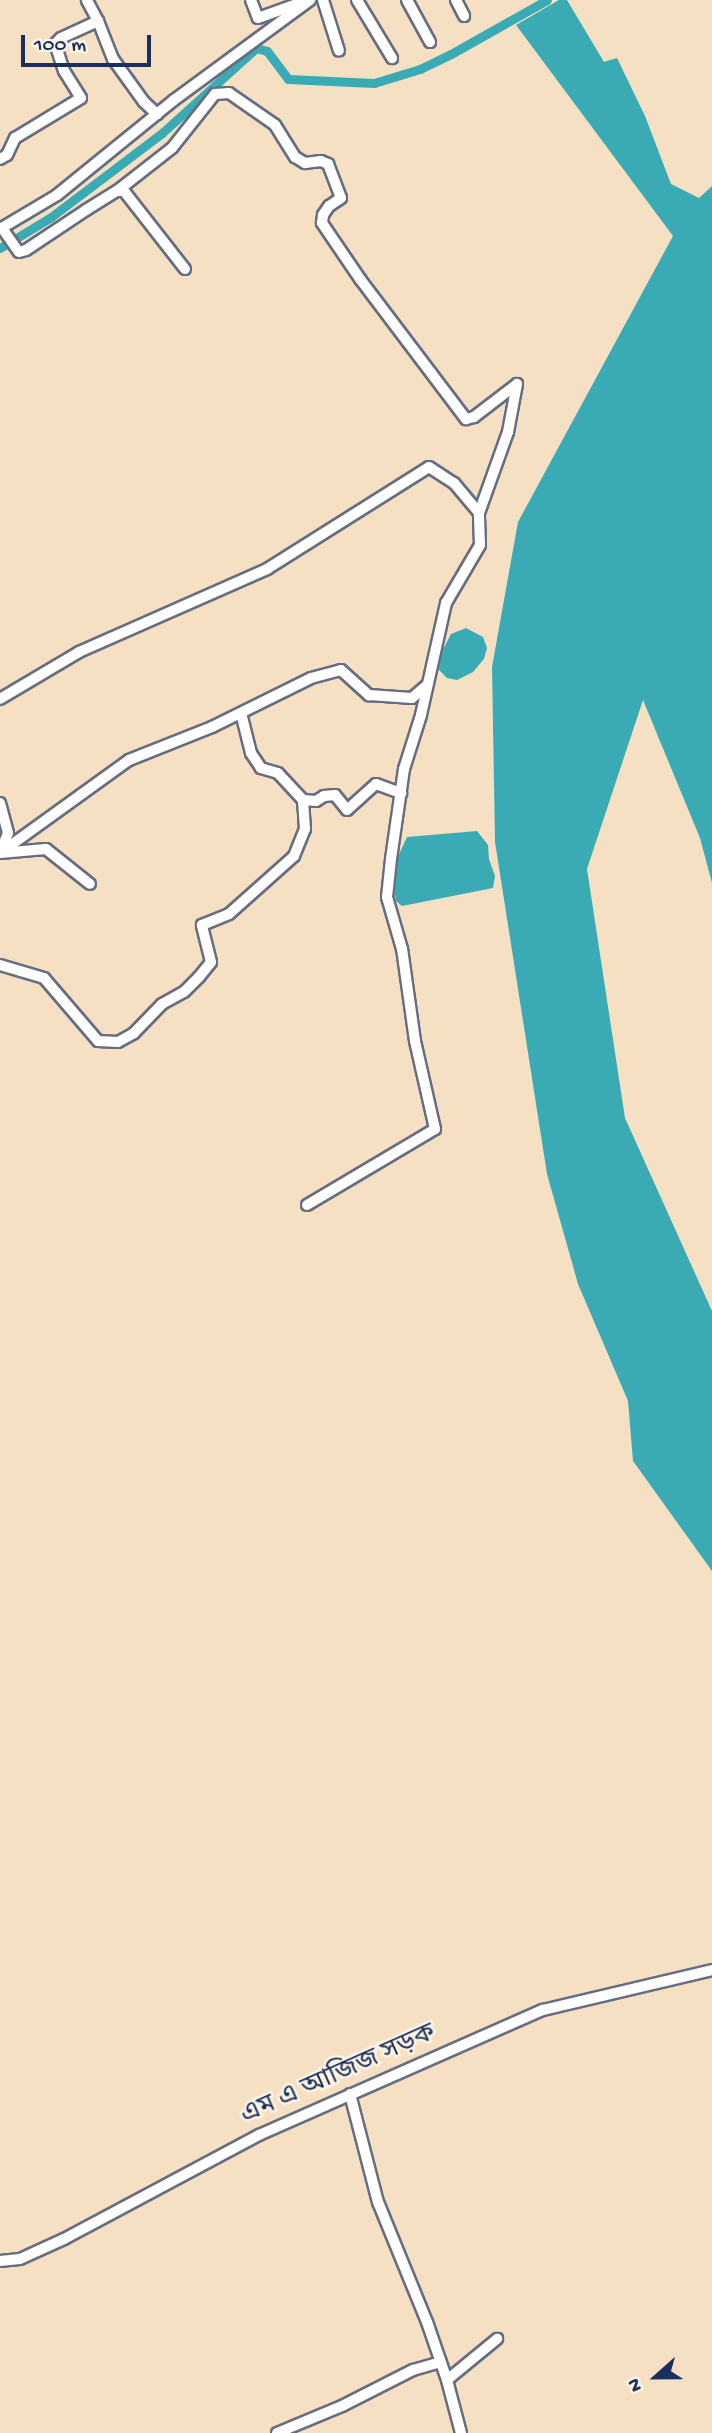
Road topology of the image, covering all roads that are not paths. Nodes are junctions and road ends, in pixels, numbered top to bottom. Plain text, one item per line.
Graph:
1 (87, 0) edge
2 (251, 0) edge
3 (310, 0) edge
4 (323, 0) edge
5 (357, 0) edge
6 (407, 0) edge
7 (456, 0) edge
8 (464, 16) dead end
9 (98, 21) junction
10 (430, 42) dead end
11 (339, 51) dead end
12 (392, 58) dead end
13 (157, 114) junction
14 (0, 159) edge
15 (117, 191) junction
16 (2, 229) edge
17 (185, 269) dead end
18 (479, 513) junction
19 (426, 686) junction
20 (0, 699) edge
21 (241, 713) junction
22 (401, 793) junction
23 (303, 800) junction
24 (0, 803) edge
25 (0, 853) edge
26 (90, 884) dead end
27 (0, 965) edge
28 (307, 1205) dead end
29 (712, 1970) edge
30 (350, 2094) junction
31 (0, 2262) edge
32 (497, 2339) dead end
33 (441, 2362) junction
34 (447, 2380) junction
35 (277, 2433) edge
36 (461, 2433) edge

1 - 9 street
2 - 3 street
3 - 13 street
4 - 11 street
5 - 12 street
6 - 10 street
7 - 8 street
9 - 13 street
9 - 14 street
13 - 16 street
15 - 16 street
15 - 17 street
15 - 18 street
18 - 19 street
18 - 20 street
19 - 21 street
19 - 22 street
21 - 23 street
21 - 24 street
22 - 23 street
22 - 28 street
23 - 27 street
25 - 26 street
29 - 30 street, এম এ আজিজ সড়ক
30 - 31 street, এম এ আজিজ সড়ক
30 - 33 street
32 - 34 street
33 - 34 street
33 - 35 street
34 - 36 street

